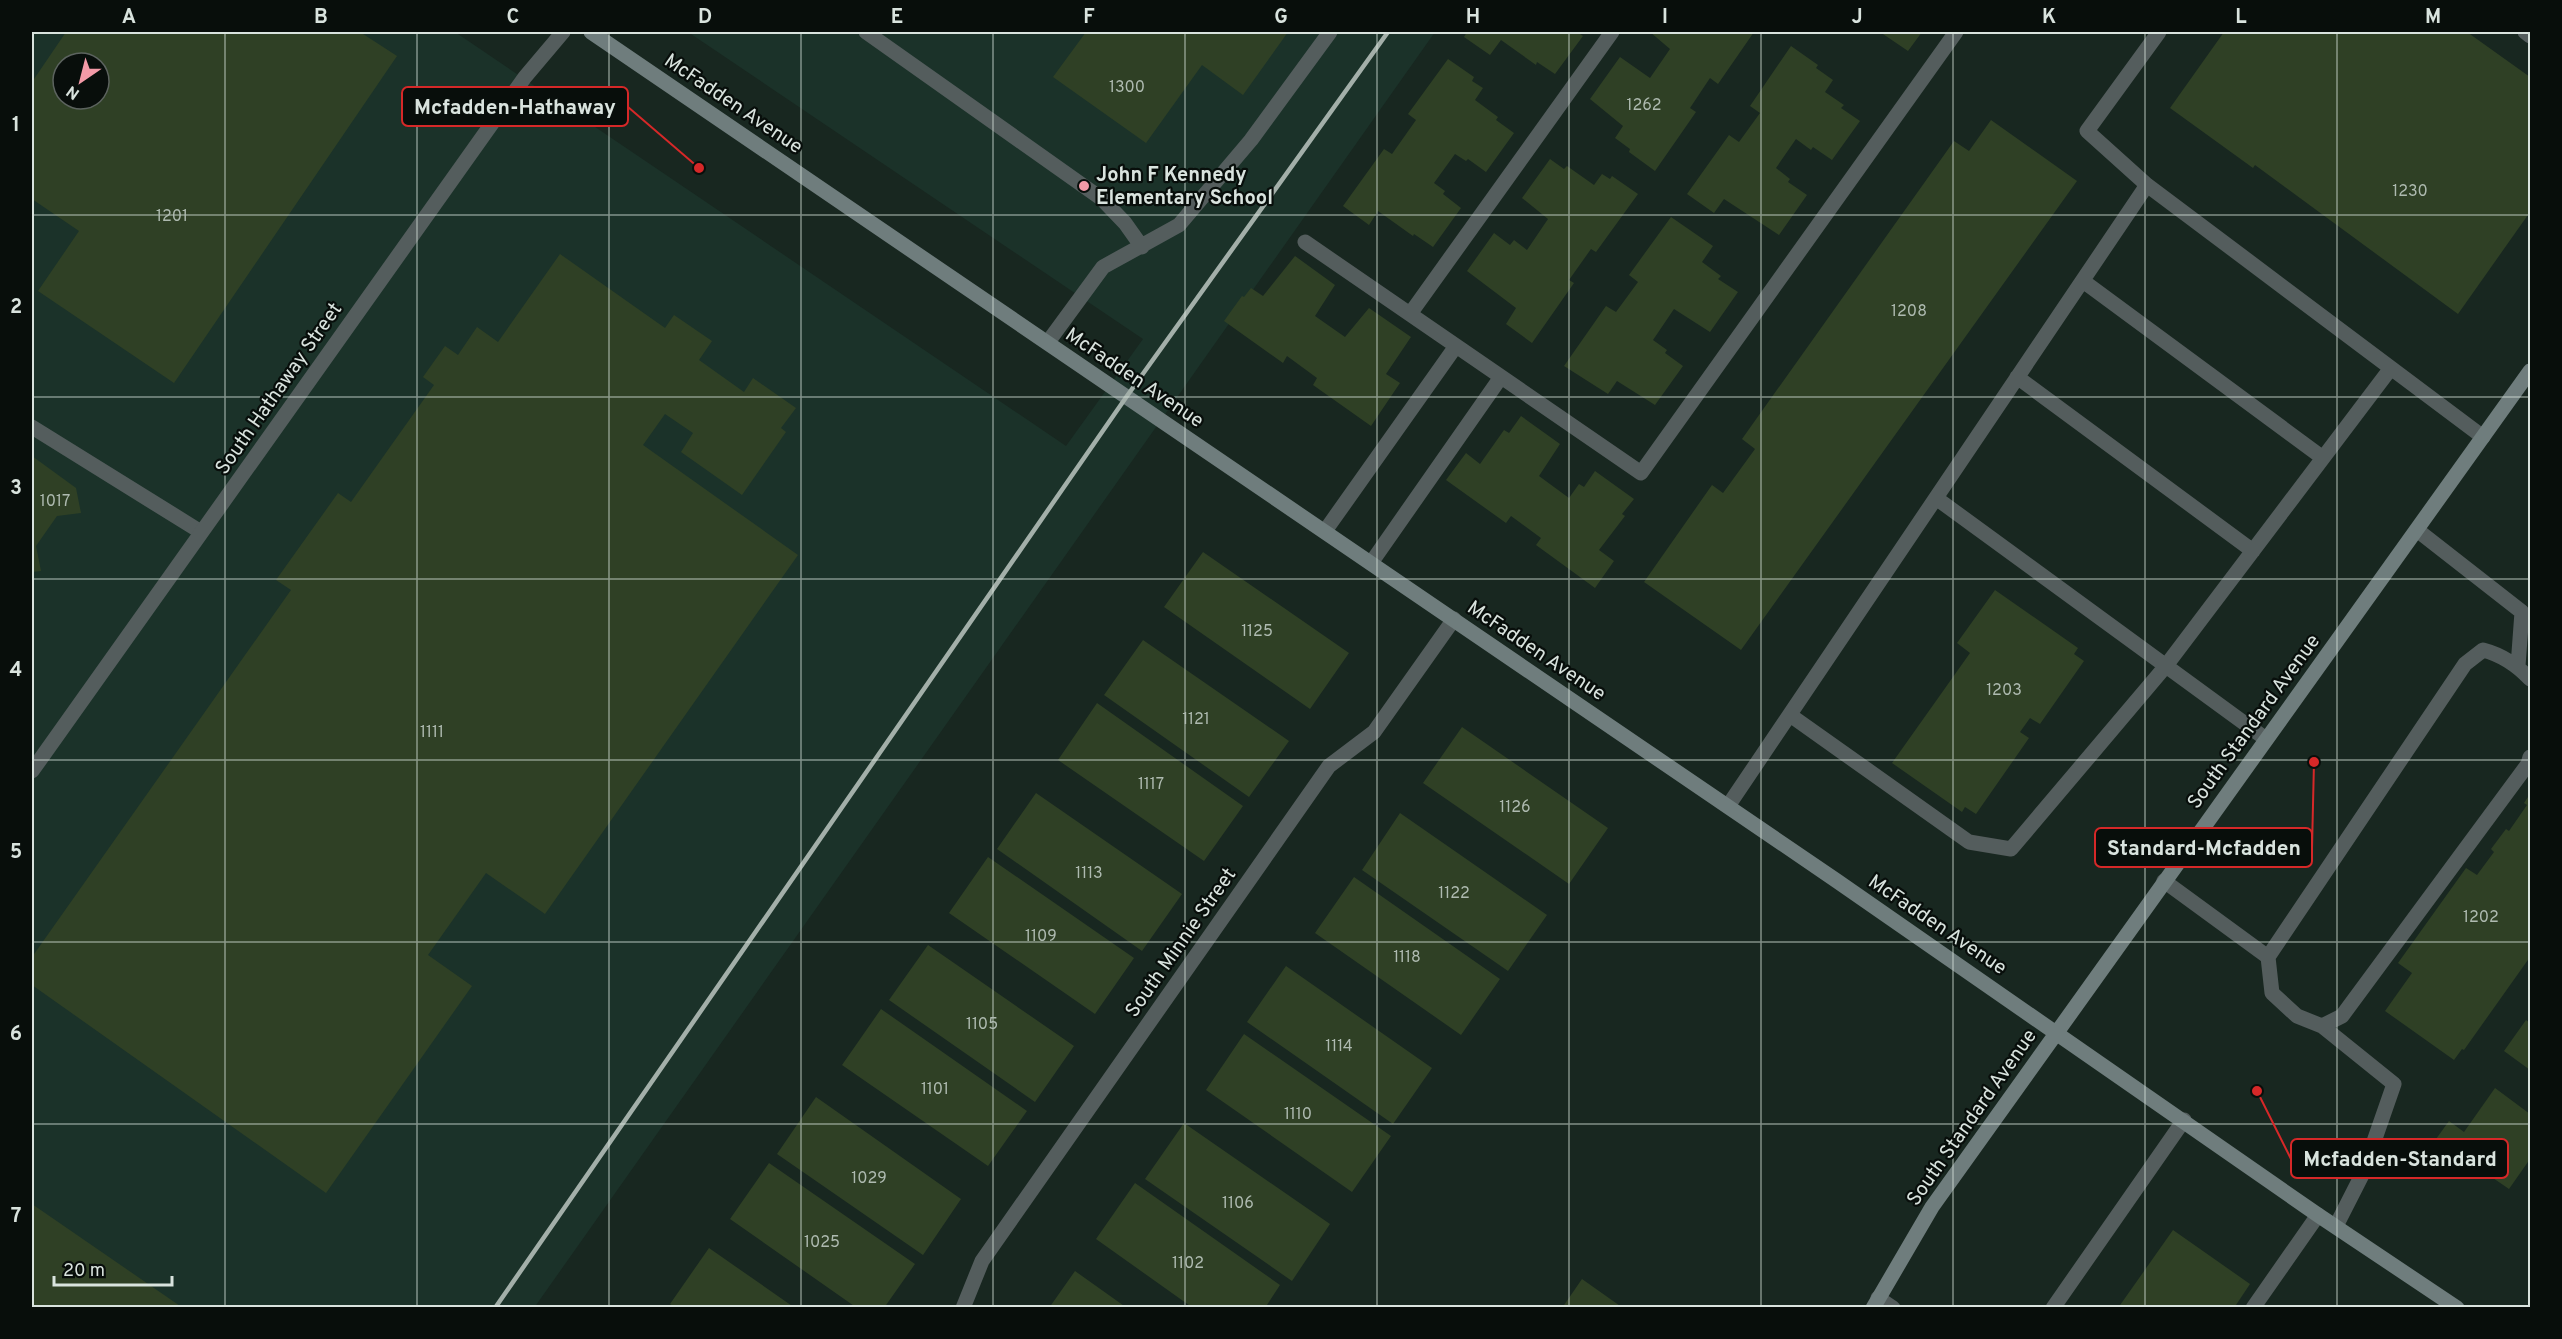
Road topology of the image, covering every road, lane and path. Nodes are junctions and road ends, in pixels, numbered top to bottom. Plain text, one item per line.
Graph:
1 (563, 32) edge
2 (591, 32) edge
3 (866, 32) edge
4 (1330, 32) edge
5 (1612, 32) edge
6 (1956, 32) edge
7 (2158, 32) edge
8 (2525, 32) edge
9 (2530, 36) edge
10 (2147, 185) junction
11 (1305, 242) dead end
12 (1142, 247) junction
13 (2082, 281) junction
14 (1410, 314) junction
15 (1048, 342) junction
16 (1456, 346) junction
17 (2391, 368) junction
18 (2530, 371) edge
19 (1501, 377) junction
20 (2017, 377) junction
21 (32, 427) edge
22 (2483, 437) junction
23 (2323, 458) junction
24 (1936, 498) junction
25 (2417, 530) junction
26 (1325, 531) junction
27 (201, 532) junction
28 (2253, 551) junction
29 (1371, 562) junction
30 (1454, 619) junction
31 (2518, 666) junction
32 (2165, 667) junction
33 (2530, 679) edge
34 (1790, 715) junction
35 (2266, 739) junction
36 (2530, 757) edge
37 (32, 771) edge
38 (1728, 806) junction
39 (2164, 881) junction
40 (2268, 957) junction
41 (2322, 1026) junction
42 (2056, 1031) junction
43 (2184, 1120) junction
44 (2318, 1215) junction
45 (2336, 1227) junction
46 (1876, 1303) edge
47 (963, 1308) edge
48 (1893, 1308) edge
49 (2053, 1308) edge
50 (2253, 1308) edge
51 (2457, 1308) edge

1 - 27 street, South Hathaway Street
2 - 15 street, McFadden Avenue
3 - 12 street
4 - 12 street
5 - 14 street
6 - 19 street
7 - 10 street
8 - 9 street
10 - 13 street
10 - 17 street
11 - 14 street
12 - 15 street
13 - 20 street
13 - 23 street
14 - 16 street
15 - 26 street, McFadden Avenue
16 - 19 street
16 - 26 street
17 - 22 street
17 - 23 street
18 - 22 street, South Standard Avenue
19 - 29 street
20 - 24 street
20 - 28 street
21 - 27 street
22 - 25 street, South Standard Avenue
23 - 28 street
24 - 32 street
24 - 34 street
25 - 31 street
25 - 35 street, South Standard Avenue
26 - 29 street, McFadden Avenue
27 - 37 street, South Hathaway Street
28 - 32 street
29 - 30 street, McFadden Avenue
30 - 38 street, McFadden Avenue
30 - 47 street, South Minnie Street
31 - 33 street
31 - 40 street
32 - 34 street
32 - 35 street
34 - 38 street
35 - 39 street, South Standard Avenue
36 - 41 street
38 - 42 street, McFadden Avenue
39 - 40 street
39 - 42 street, South Standard Avenue
40 - 41 street
41 - 45 street
42 - 43 street, McFadden Avenue
42 - 46 street, South Standard Avenue
43 - 44 street, McFadden Avenue
43 - 49 street
44 - 45 street, McFadden Avenue
44 - 50 street
45 - 51 street, McFadden Avenue
46 - 48 street

